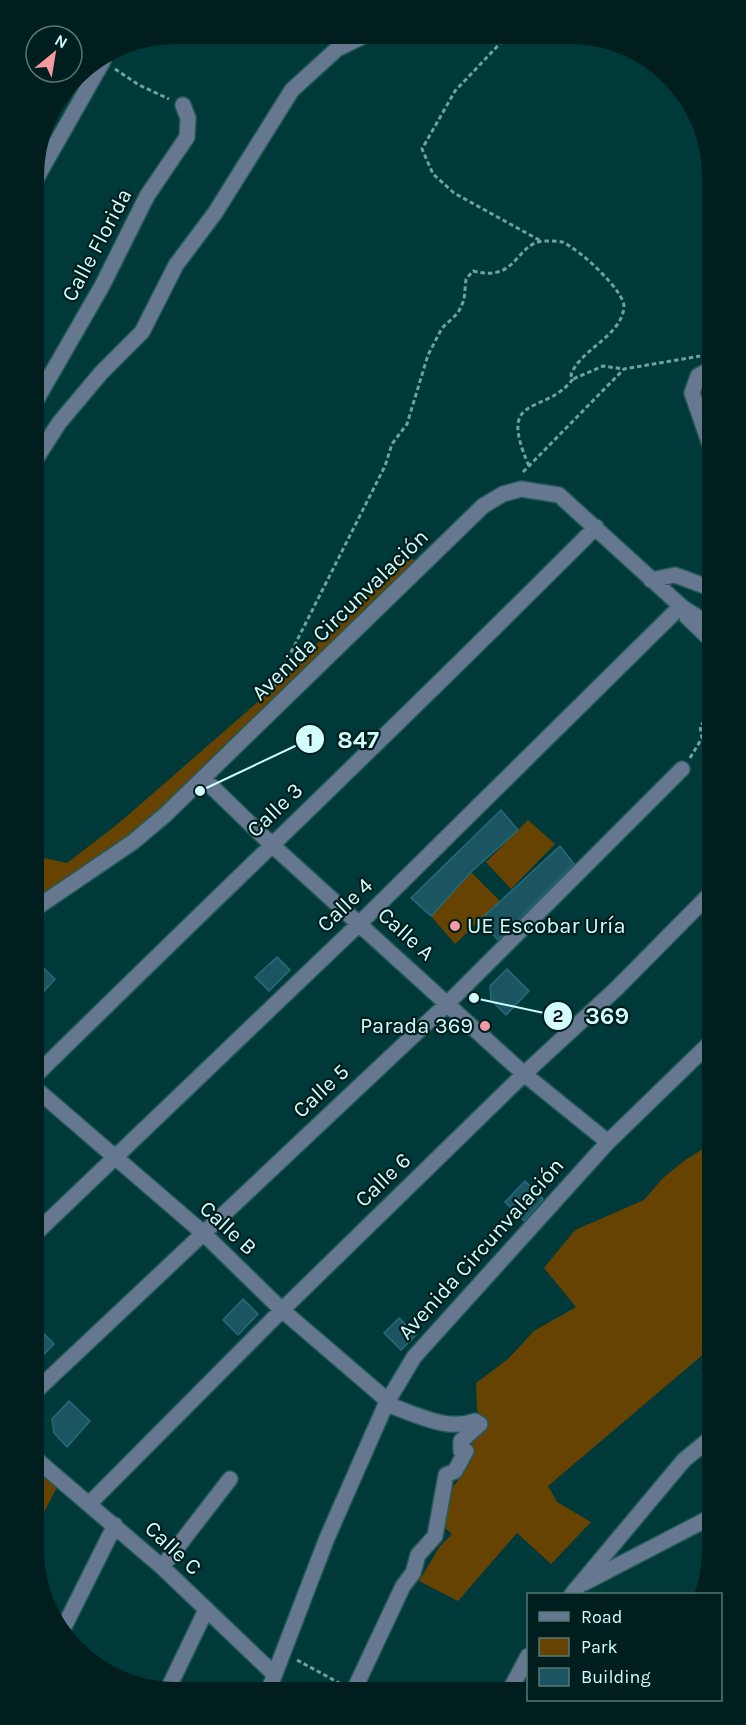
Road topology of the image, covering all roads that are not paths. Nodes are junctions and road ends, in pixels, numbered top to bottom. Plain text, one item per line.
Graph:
1 (347, 44) edge
2 (94, 72) edge
3 (183, 105) road end
4 (44, 163) edge
5 (702, 374) edge
6 (44, 387) edge
7 (702, 422) edge
8 (44, 446) edge
9 (596, 527) junction
10 (651, 579) junction
11 (702, 585) edge
12 (682, 607) junction
13 (702, 620) edge
14 (702, 631) edge
15 (682, 769) road end
16 (204, 779) junction
17 (271, 844) junction
18 (702, 902) edge
19 (44, 903) edge
20 (360, 923) junction
21 (448, 1003) junction
22 (702, 1051) edge
23 (44, 1067) edge
24 (524, 1074) junction
25 (44, 1096) edge
26 (608, 1142) junction
27 (115, 1157) junction
28 (44, 1225) edge
29 (202, 1232) junction
30 (282, 1310) junction
31 (44, 1383) edge
32 (387, 1402) junction
33 (702, 1445) edge
34 (44, 1466) edge
35 (230, 1479) dead end
36 (90, 1503) junction
37 (702, 1522) edge
38 (115, 1525) junction
39 (162, 1567) junction
40 (575, 1590) edge
41 (206, 1610) junction
42 (66, 1623) edge
43 (527, 1658) edge
44 (273, 1673) junction
45 (172, 1682) edge
46 (271, 1682) edge
47 (358, 1682) edge
48 (514, 1682) edge

1 - 8 street
2 - 4 street
3 - 6 street, Calle Florida
5 - 7 street
9 - 10 street, Avenida Circunvalación
9 - 16 street, Avenida Circunvalación
9 - 17 street, Calle 3
10 - 11 street
10 - 12 street, Avenida Circunvalación
12 - 13 street
12 - 14 street
12 - 20 street, Calle 4
15 - 21 street, Calle 5
16 - 17 street, Calle A
16 - 19 street, Avenida Circunvalación
17 - 20 street, Calle A
17 - 23 street, Calle 3
18 - 24 street, Calle 6
20 - 21 street, Calle A
20 - 27 street, Calle 4
21 - 24 street, Calle A
21 - 29 street, Calle 5
22 - 26 street, Avenida Circunvalación
24 - 26 street, Calle A
24 - 30 street, Calle 6
25 - 27 street, Calle B
26 - 32 street, Avenida Circunvalación
27 - 28 street, Calle 4
27 - 29 street, Calle B
29 - 30 street, Calle B
29 - 31 street, Calle 5
30 - 32 street, Calle B
30 - 36 street, Calle 6
32 - 44 street, Avenida Circunvalación
32 - 47 street
33 - 40 street
34 - 36 street, Calle C
35 - 39 street
36 - 38 street, Calle C
37 - 40 street
38 - 39 street, Calle C
38 - 42 street
39 - 41 street, Calle C
41 - 44 street, Calle C
41 - 45 street
43 - 48 street
44 - 46 street, Avenida Circunvalación

